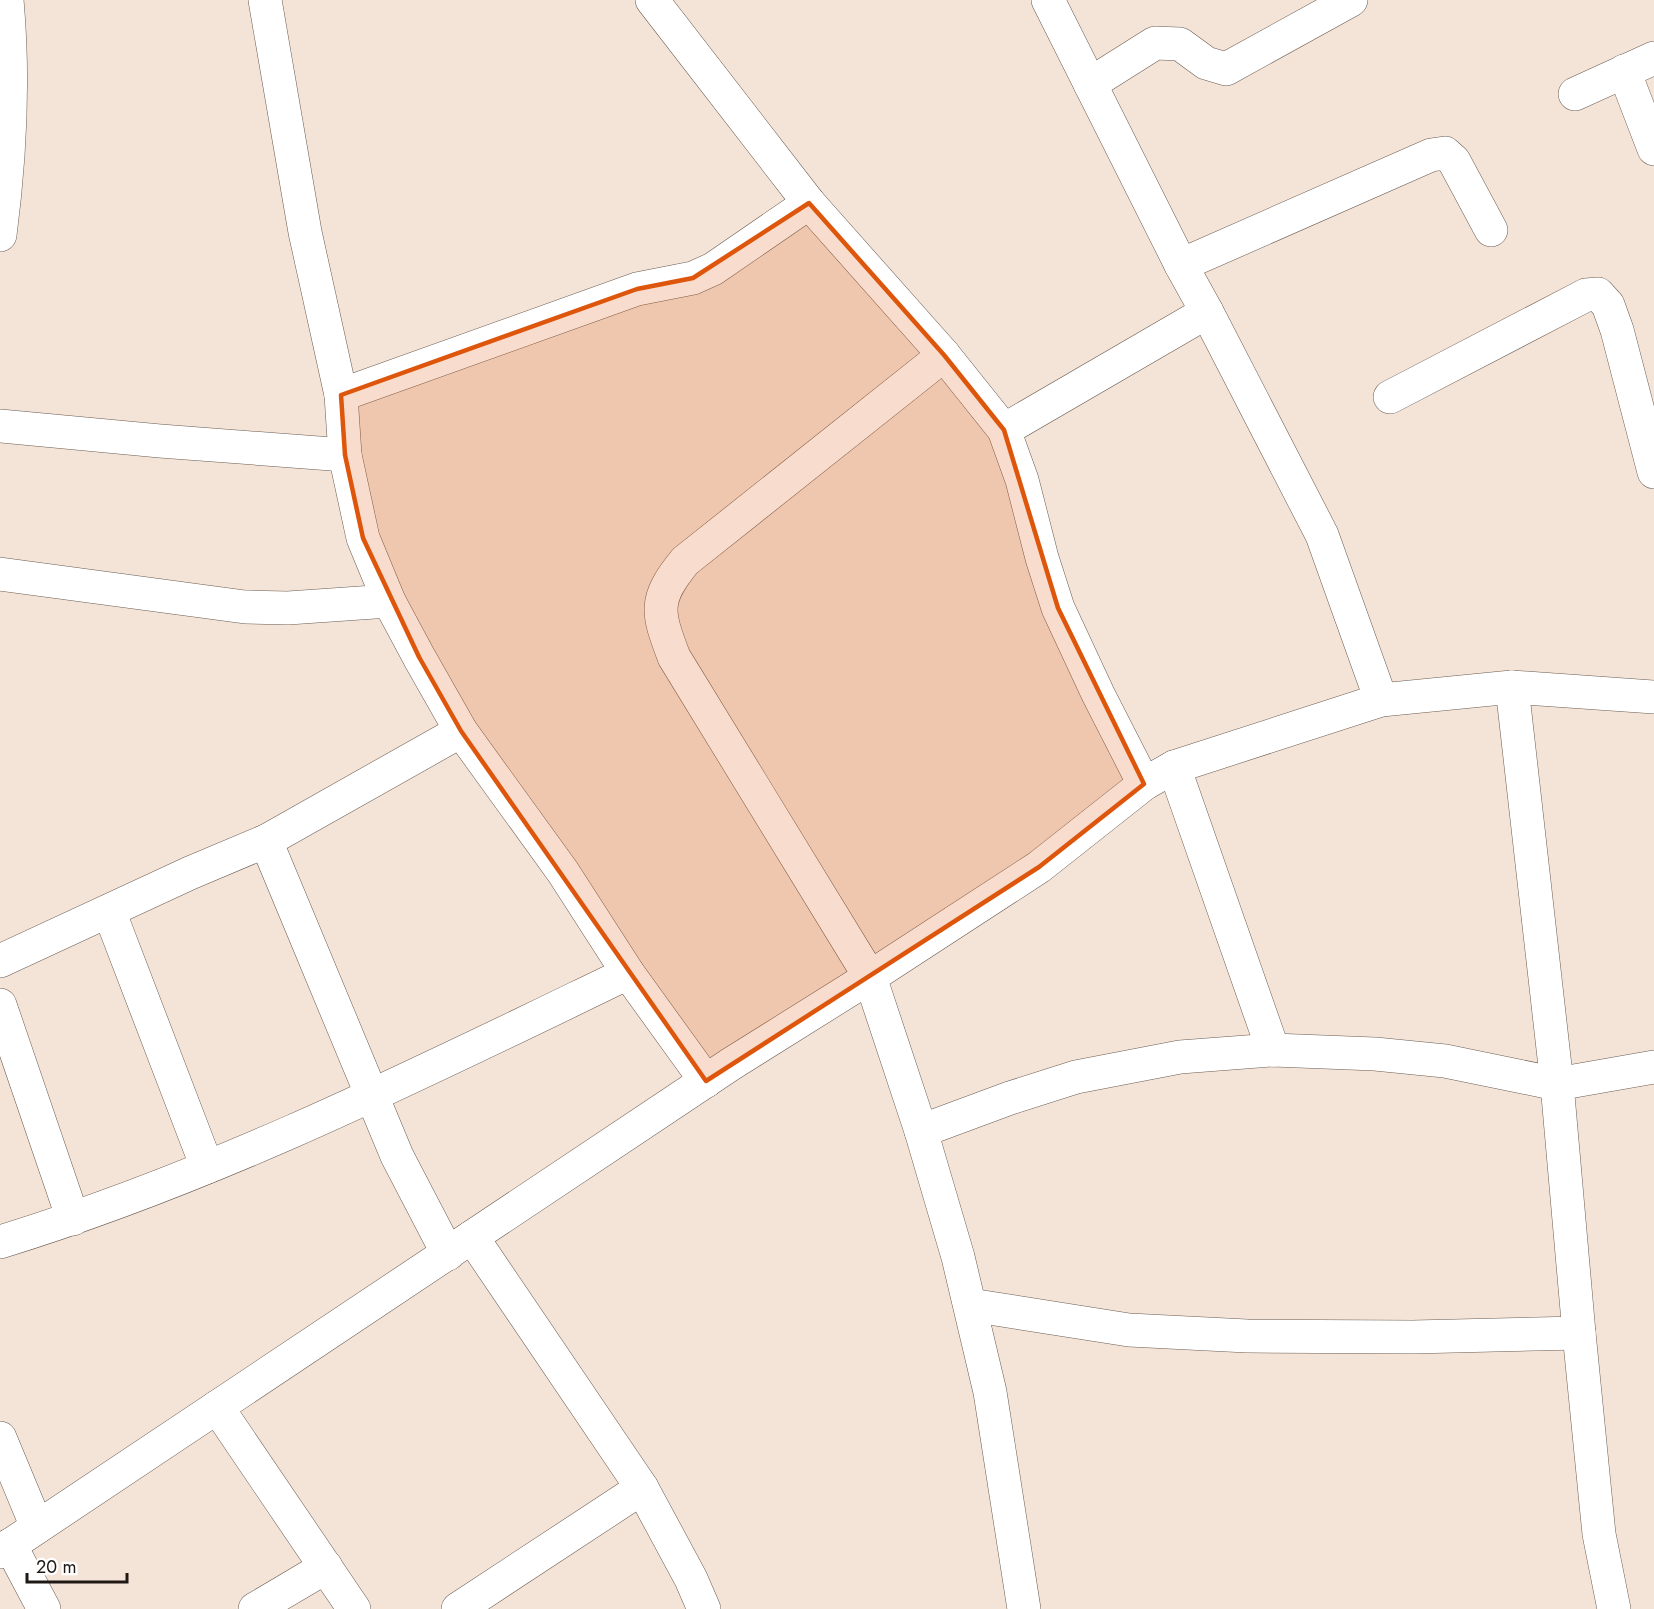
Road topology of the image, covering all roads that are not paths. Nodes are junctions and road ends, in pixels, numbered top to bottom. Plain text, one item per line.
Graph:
1 (6, 0) edge
2 (265, 0) edge
3 (652, 0) edge
4 (1048, 0) edge
5 (1351, 0) edge
6 (1654, 58) edge
7 (1624, 71) junction
8 (1090, 84) junction
9 (1575, 94) dead end
10 (1654, 149) edge
11 (808, 203) junction
12 (1491, 230) dead end
13 (0, 235) edge
14 (1180, 266) junction
15 (1207, 312) junction
16 (944, 355) junction
17 (341, 395) junction
18 (1390, 397) dead end
19 (0, 426) edge
20 (1004, 430) junction
21 (345, 454) junction
22 (1654, 472) edge
23 (0, 574) edge
24 (389, 601) junction
25 (1512, 687) junction
26 (1654, 697) edge
27 (1381, 700) junction
28 (461, 731) junction
29 (1174, 767) junction
30 (1144, 784) junction
31 (266, 841) junction
32 (109, 911) junction
33 (0, 961) edge
34 (628, 973) junction
35 (870, 977) junction
36 (0, 1005) edge
37 (1273, 1050) junction
38 (1654, 1067) edge
39 (706, 1081) junction
40 (1557, 1084) junction
41 (372, 1096) junction
42 (921, 1131) junction
43 (207, 1167) junction
44 (73, 1220) junction
45 (0, 1242) edge
46 (460, 1246) junction
47 (970, 1305) junction
48 (1579, 1333) junction
49 (217, 1407) junction
50 (0, 1438) edge
51 (642, 1488) junction
52 (37, 1527) junction
53 (5, 1548) edge
54 (326, 1567) junction
55 (44, 1609) edge
56 (255, 1609) edge
57 (354, 1609) edge
58 (458, 1609) edge
59 (704, 1609) edge
60 (1024, 1609) edge
61 (1614, 1609) edge

1 - 13 street
2 - 17 street
3 - 11 street
4 - 8 street
5 - 8 street
6 - 7 street
7 - 9 street
7 - 10 street
8 - 14 street
11 - 16 street
11 - 17 street
12 - 14 street
14 - 15 street
15 - 20 street
15 - 27 street
16 - 20 street
16 - 35 street
17 - 21 street
18 - 22 street
19 - 21 street
20 - 30 street
21 - 24 street
23 - 24 street
24 - 28 street
25 - 26 street
25 - 27 street
25 - 40 street
27 - 29 street
28 - 31 street
28 - 34 street
29 - 30 street
29 - 37 street
30 - 35 street
31 - 32 street
31 - 41 street
32 - 33 street
32 - 43 street
34 - 39 street
34 - 41 street
35 - 39 street
35 - 42 street
36 - 44 street
37 - 40 street
37 - 42 street
38 - 40 street
39 - 46 street
40 - 48 street
41 - 43 street
41 - 46 street
42 - 47 street
43 - 44 street
44 - 45 street
46 - 49 street
46 - 51 street
47 - 48 street
47 - 60 street
48 - 61 street
49 - 52 street
49 - 54 street
50 - 52 street
51 - 58 street
51 - 59 street
52 - 53 street
53 - 55 street
54 - 56 street
54 - 57 street

